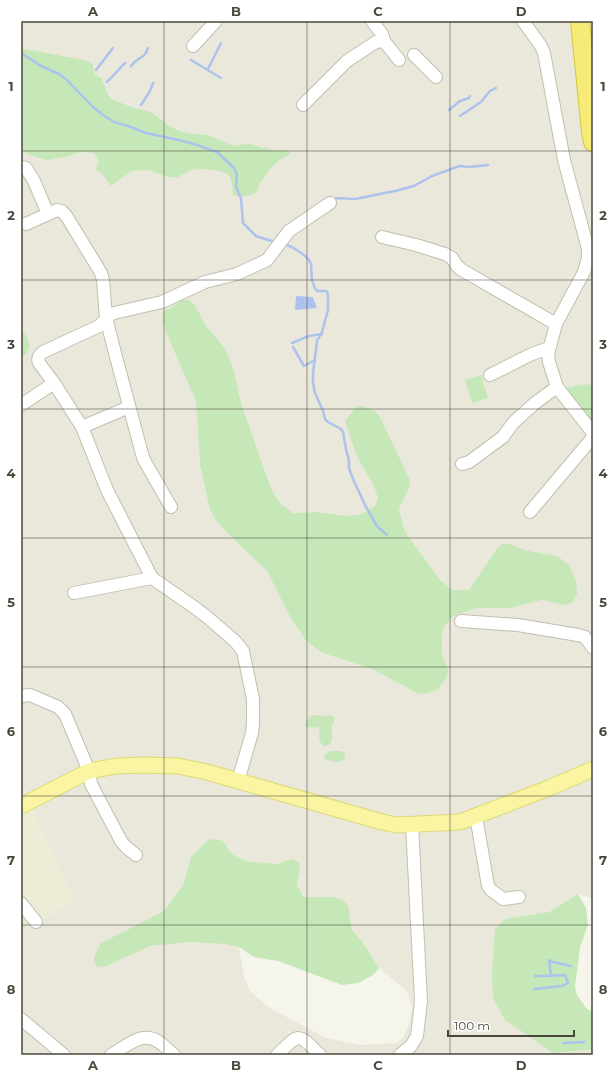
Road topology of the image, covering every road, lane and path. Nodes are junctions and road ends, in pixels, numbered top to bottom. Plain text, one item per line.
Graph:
1 (216, 21) edge
2 (372, 21) edge
3 (522, 21) edge
4 (580, 21) edge
5 (384, 41) junction
6 (193, 46) dead end
7 (414, 55) dead end
8 (399, 60) dead end
9 (436, 77) dead end
10 (303, 105) dead end
11 (593, 142) edge
12 (21, 167) edge
13 (330, 203) dead end
14 (48, 214) junction
15 (26, 224) dead end
16 (382, 237) dead end
17 (106, 318) junction
18 (556, 324) junction
19 (549, 348) junction
20 (490, 375) dead end
21 (54, 383) junction
22 (557, 387) junction
23 (21, 405) edge
24 (129, 406) junction
25 (82, 427) junction
26 (593, 433) edge
27 (593, 436) edge
28 (462, 464) dead end
29 (171, 507) dead end
30 (530, 512) dead end
31 (152, 578) junction
32 (74, 593) dead end
33 (461, 621) dead end
34 (593, 648) edge
35 (21, 696) edge
36 (593, 769) edge
37 (90, 771) junction
38 (238, 781) junction
39 (21, 806) edge
40 (476, 816) junction
41 (412, 825) junction
42 (136, 855) dead end
43 (519, 897) dead end
44 (21, 903) edge
45 (36, 922) dead end
46 (21, 1019) edge
47 (64, 1055) edge
48 (111, 1055) edge
49 (174, 1055) edge
50 (277, 1055) edge
51 (320, 1055) edge
52 (400, 1055) edge

1 - 6 street
2 - 5 street
3 - 18 street
4 - 11 highway
5 - 8 street
5 - 10 street
7 - 9 street
12 - 14 street
13 - 17 street
14 - 15 street
14 - 17 street
16 - 18 street
17 - 21 street
17 - 24 street
18 - 19 street
19 - 20 street
19 - 22 street
21 - 23 street
21 - 25 street
22 - 26 street
22 - 28 street
24 - 25 street
24 - 29 street
25 - 31 street
27 - 30 street
31 - 32 street
31 - 38 street
33 - 34 street
35 - 37 street
36 - 40 main road
37 - 38 main road
37 - 39 main road
37 - 42 street
38 - 41 main road
40 - 41 main road
40 - 43 street
41 - 52 street
44 - 45 street
46 - 47 street
48 - 49 street
50 - 51 street

